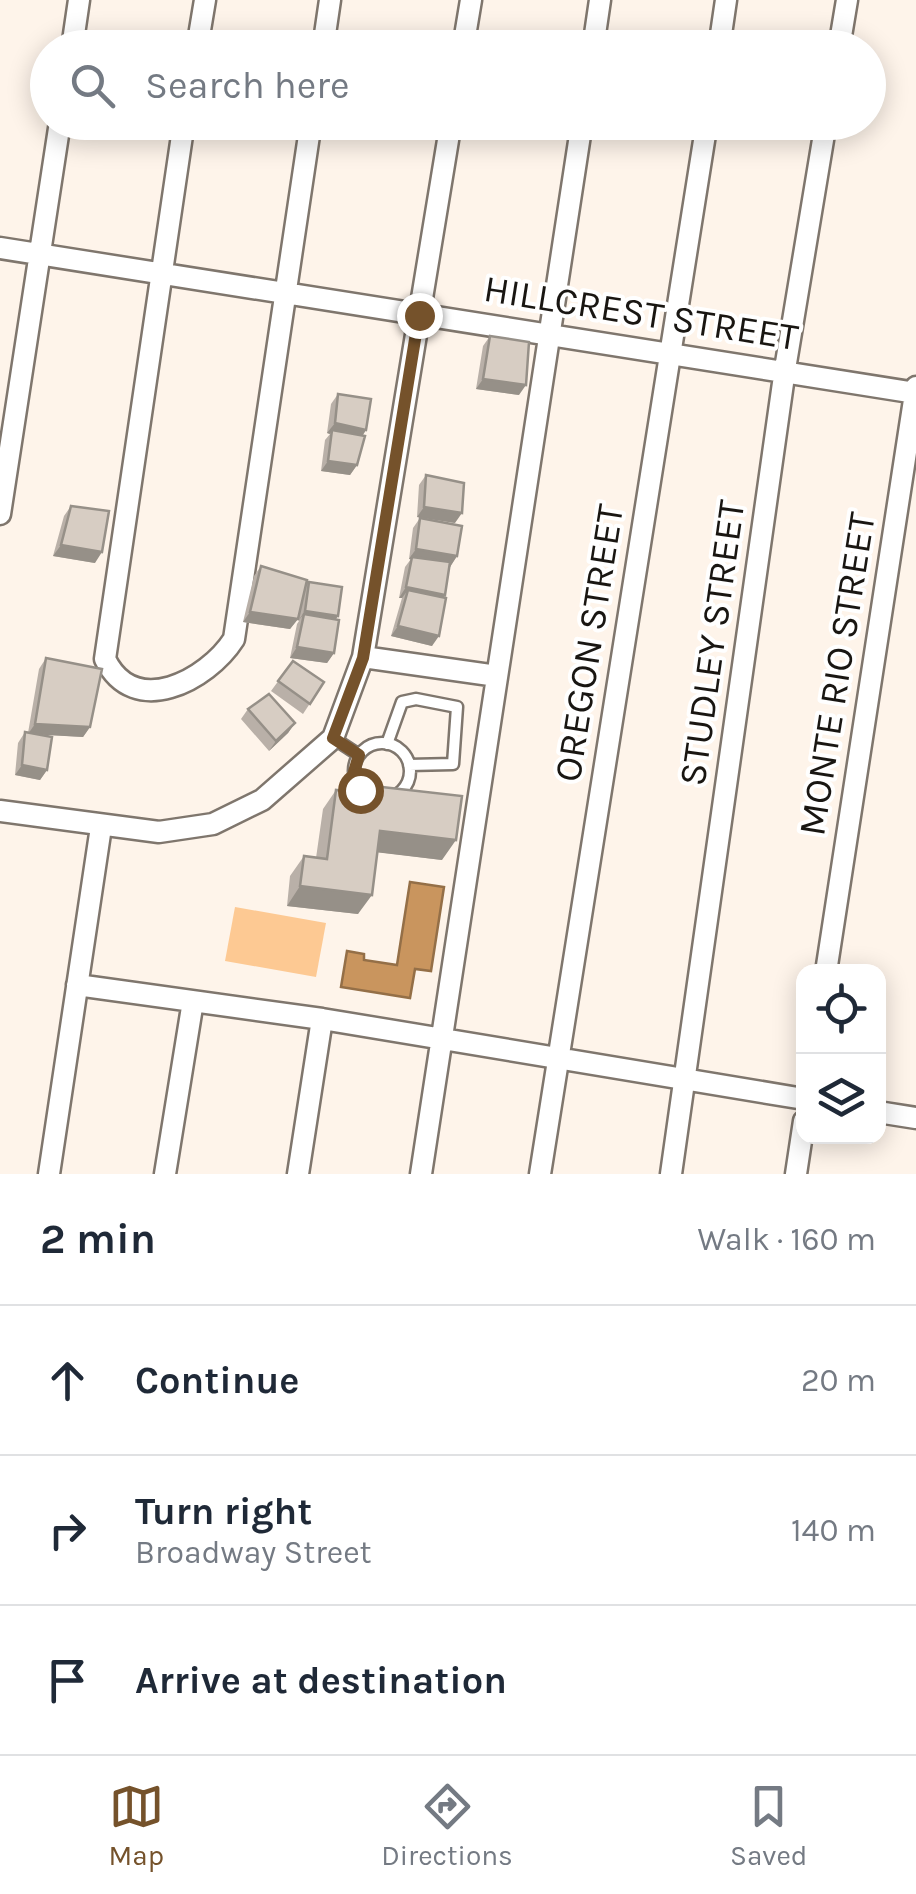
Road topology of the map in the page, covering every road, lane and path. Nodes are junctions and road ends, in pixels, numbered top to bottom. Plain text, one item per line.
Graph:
1 (79, 0) edge
2 (205, 0) edge
3 (330, 0) edge
4 (470, 0) edge
5 (600, 0) edge
6 (726, 0) edge
7 (846, 0) edge
8 (75, 30) edge
9 (200, 30) edge
10 (326, 30) edge
11 (466, 30) edge
12 (596, 30) edge
13 (722, 30) edge
14 (842, 30) edge
15 (57, 140) edge
16 (181, 140) edge
17 (308, 140) edge
18 (447, 140) edge
19 (579, 140) edge
20 (705, 140) edge
21 (823, 140) edge
22 (0, 248) edge
23 (40, 255) junction
24 (159, 274) junction
25 (285, 294) junction
26 (419, 315) junction
27 (549, 335) junction
28 (672, 354) junction
29 (785, 369) junction
30 (916, 391) edge
31 (0, 514) edge
32 (363, 658) junction
33 (498, 676) junction
34 (333, 738) junction
35 (387, 744) junction
36 (359, 755) junction
37 (409, 765) junction
38 (0, 811) edge
39 (102, 827) junction
40 (827, 964) edge
41 (77, 985) junction
42 (193, 1001) junction
43 (322, 1019) junction
44 (442, 1039) junction
45 (557, 1058) junction
46 (687, 1080) junction
47 (796, 1098) edge
48 (886, 1113) edge
49 (916, 1118) edge
50 (800, 1144) edge
51 (49, 1174) edge
52 (165, 1174) edge
53 (298, 1174) edge
54 (421, 1174) edge
55 (540, 1174) edge
56 (671, 1174) edge
57 (796, 1174) edge

1 - 8 street
2 - 9 street
3 - 10 street
4 - 11 street
5 - 12 street
6 - 13 street
7 - 14 street
15 - 23 street
16 - 24 street
17 - 25 street
18 - 26 street
19 - 27 street
20 - 28 street, OREGON STREET
21 - 29 street, STUDLEY STREET
22 - 23 street, HILLCREST STREET
23 - 24 street, HILLCREST STREET
23 - 31 street
24 - 25 street, HILLCREST STREET
24 - 25 street
25 - 26 street, HILLCREST STREET
26 - 27 street, HILLCREST STREET
26 - 32 street
27 - 28 street, HILLCREST STREET
27 - 33 street
28 - 29 street, HILLCREST STREET
28 - 45 street, OREGON STREET
29 - 30 street, HILLCREST STREET
29 - 46 street, STUDLEY STREET
30 - 40 street, MONTE RIO STREET
32 - 33 street
32 - 34 street
33 - 44 street
34 - 36 lane
34 - 39 street
35 - 36 lane
35 - 37 lane
35 - 37 lane
36 - 37 lane
38 - 39 street
39 - 41 street
41 - 42 street
41 - 51 street
42 - 43 street
42 - 52 street
43 - 44 street
43 - 53 street
44 - 45 street
44 - 54 street
45 - 46 street
45 - 55 street, OREGON STREET
46 - 47 street
46 - 56 street, STUDLEY STREET
48 - 49 street
50 - 57 street

